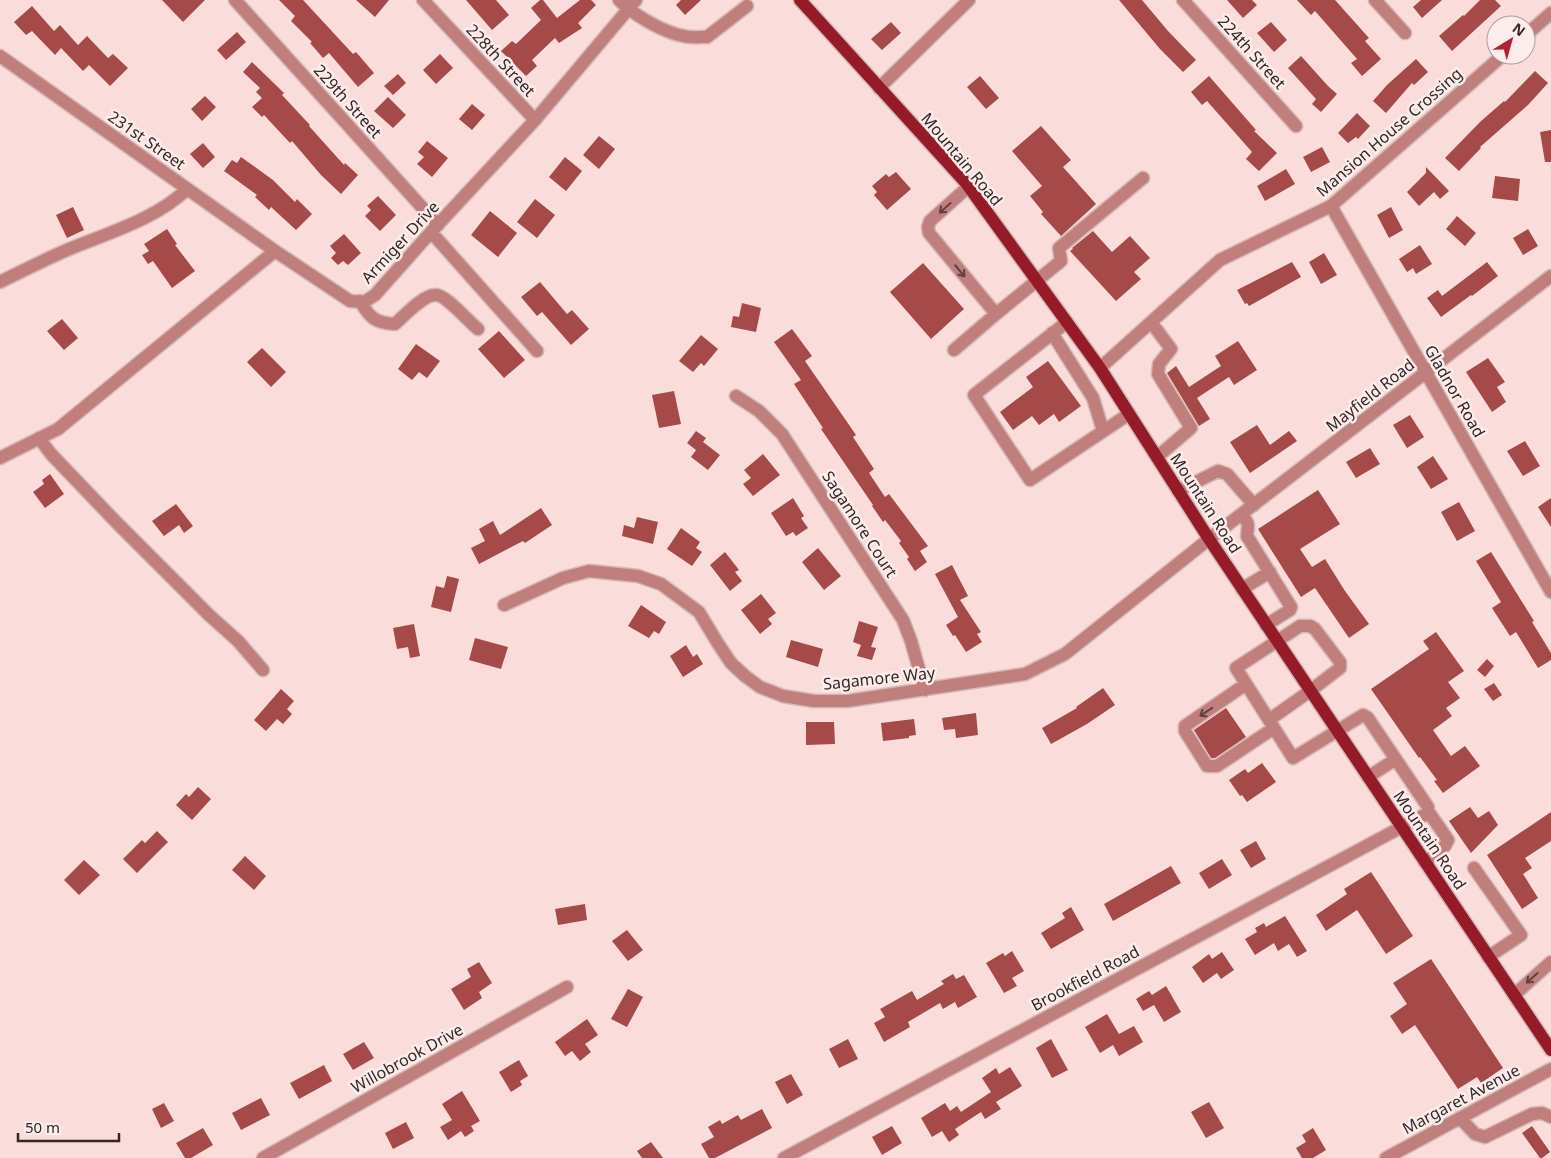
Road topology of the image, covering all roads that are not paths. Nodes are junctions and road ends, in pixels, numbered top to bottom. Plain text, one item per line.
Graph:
1 (235, 0) edge
2 (423, 0) edge
3 (800, 0) edge
4 (969, 0) edge
5 (1183, 0) edge
6 (1375, 0) edge
7 (628, 3) edge
8 (746, 6) dead end
9 (1551, 13) edge
10 (1536, 26) edge
11 (1405, 33) dead end
12 (0, 56) edge
13 (1492, 65) edge
14 (878, 88) junction
15 (535, 120) junction
16 (1296, 126) dead end
17 (1142, 178) dead end
18 (968, 187) junction
19 (187, 189) junction
20 (1331, 206) junction
21 (434, 228) junction
22 (274, 251) junction
23 (1551, 276) edge
24 (0, 282) edge
25 (1037, 282) junction
26 (360, 302) junction
27 (996, 314) junction
28 (1067, 322) junction
29 (1151, 322) junction
30 (478, 329) dead end
31 (1052, 333) junction
32 (954, 350) dead end
33 (537, 351) dead end
34 (1100, 368) junction
35 (1426, 373) junction
36 (736, 396) dead end
37 (1129, 414) junction
38 (1103, 431) junction
39 (39, 438) junction
40 (1157, 457) junction
41 (0, 458) edge
42 (1178, 491) junction
43 (1254, 505) junction
44 (1242, 514) junction
45 (1209, 539) junction
46 (1270, 572) junction
47 (1242, 589) junction
48 (1551, 592) edge
49 (504, 605) dead end
50 (1290, 610) junction
51 (1266, 625) junction
52 (1300, 626) junction
53 (1277, 641) junction
54 (263, 670) dead end
55 (1246, 684) junction
56 (925, 690) junction
57 (1310, 691) junction
58 (1272, 724) junction
59 (1336, 730) junction
60 (1396, 759) junction
61 (1368, 777) junction
62 (1428, 811) junction
63 (1401, 827) junction
64 (1425, 862) junction
65 (1474, 868) dead end
66 (1488, 957) junction
67 (1551, 962) edge
68 (567, 987) dead end
69 (1514, 995) junction
70 (1550, 1047) edge
71 (1551, 1069) edge
72 (1551, 1117) edge
73 (1460, 1118) junction
74 (1408, 1153) edge
75 (263, 1158) edge
76 (784, 1158) edge
77 (1386, 1158) edge

1 - 21 street, 229th Street
2 - 15 street, 228th Street
3 - 14 main road, Mountain Road
4 - 14 street
5 - 16 street, 224th Street
6 - 11 street
7 - 8 street
7 - 15 street, Armiger Drive
9 - 10 street
12 - 19 street, 231st Street
13 - 20 street, Mansion House Crossing
14 - 18 main road, Mountain Road
15 - 21 street, Armiger Drive
17 - 25 street
18 - 25 main road, Mountain Road
18 -> 27 street
19 - 22 street, 231st Street
19 - 24 street
20 - 29 street, Mansion House Crossing
20 - 35 street, Gladnor Road
21 - 26 street, Armiger Drive
21 - 33 street, 229th Street
22 - 26 street, Armiger Drive
22 - 39 street
23 - 35 street, Mayfield Road
25 - 27 street
25 - 28 main road, Mountain Road
26 - 30 street
27 - 32 street
28 - 31 street
28 - 34 main road, Mountain Road
29 - 34 street, Mansion House Crossing
29 - 40 street
31 - 38 street
31 - 38 street
34 - 37 main road, Mountain Road
35 - 43 street, Mayfield Road
35 - 48 street, Gladnor Road
36 - 56 street, Sagamore Court
37 - 38 street
37 - 40 main road, Mountain Road
39 - 41 street
39 - 54 street
40 - 42 main road, Mountain Road
42 - 43 street
42 - 45 main road, Mountain Road
43 - 44 street, Mayfield Road
44 - 45 street, Mayfield Road
44 - 46 street
45 - 47 main road, Mountain Road
45 - 56 street, Sagamore Way
46 - 47 street
46 - 50 street
47 - 51 main road, Mountain Road
49 - 56 street, Sagamore Way
50 - 51 street
50 - 52 street
51 - 53 main road, Mountain Road
52 - 53 street
52 - 57 street
53 - 55 street
53 - 57 main road, Mountain Road
55 - 58 street
55 -> 58 street
57 - 58 street
57 - 59 main road, Mountain Road
58 - 59 street
59 - 60 street
59 - 61 main road, Mountain Road
60 - 61 street
60 - 62 street
61 - 63 main road, Mountain Road
62 - 63 street, Brookfield Road
62 - 64 street
63 - 64 main road, Mountain Road
63 - 76 street, Brookfield Road
64 - 66 main road, Mountain Road
65 - 66 street
66 - 69 main road, Mountain Road
67 -> 69 street
68 - 75 street, Willobrook Drive
69 - 70 main road, Mountain Road
71 - 73 street, Margaret Avenue
72 - 73 street
73 - 74 street, Margaret Avenue
74 - 77 street, Margaret Avenue

